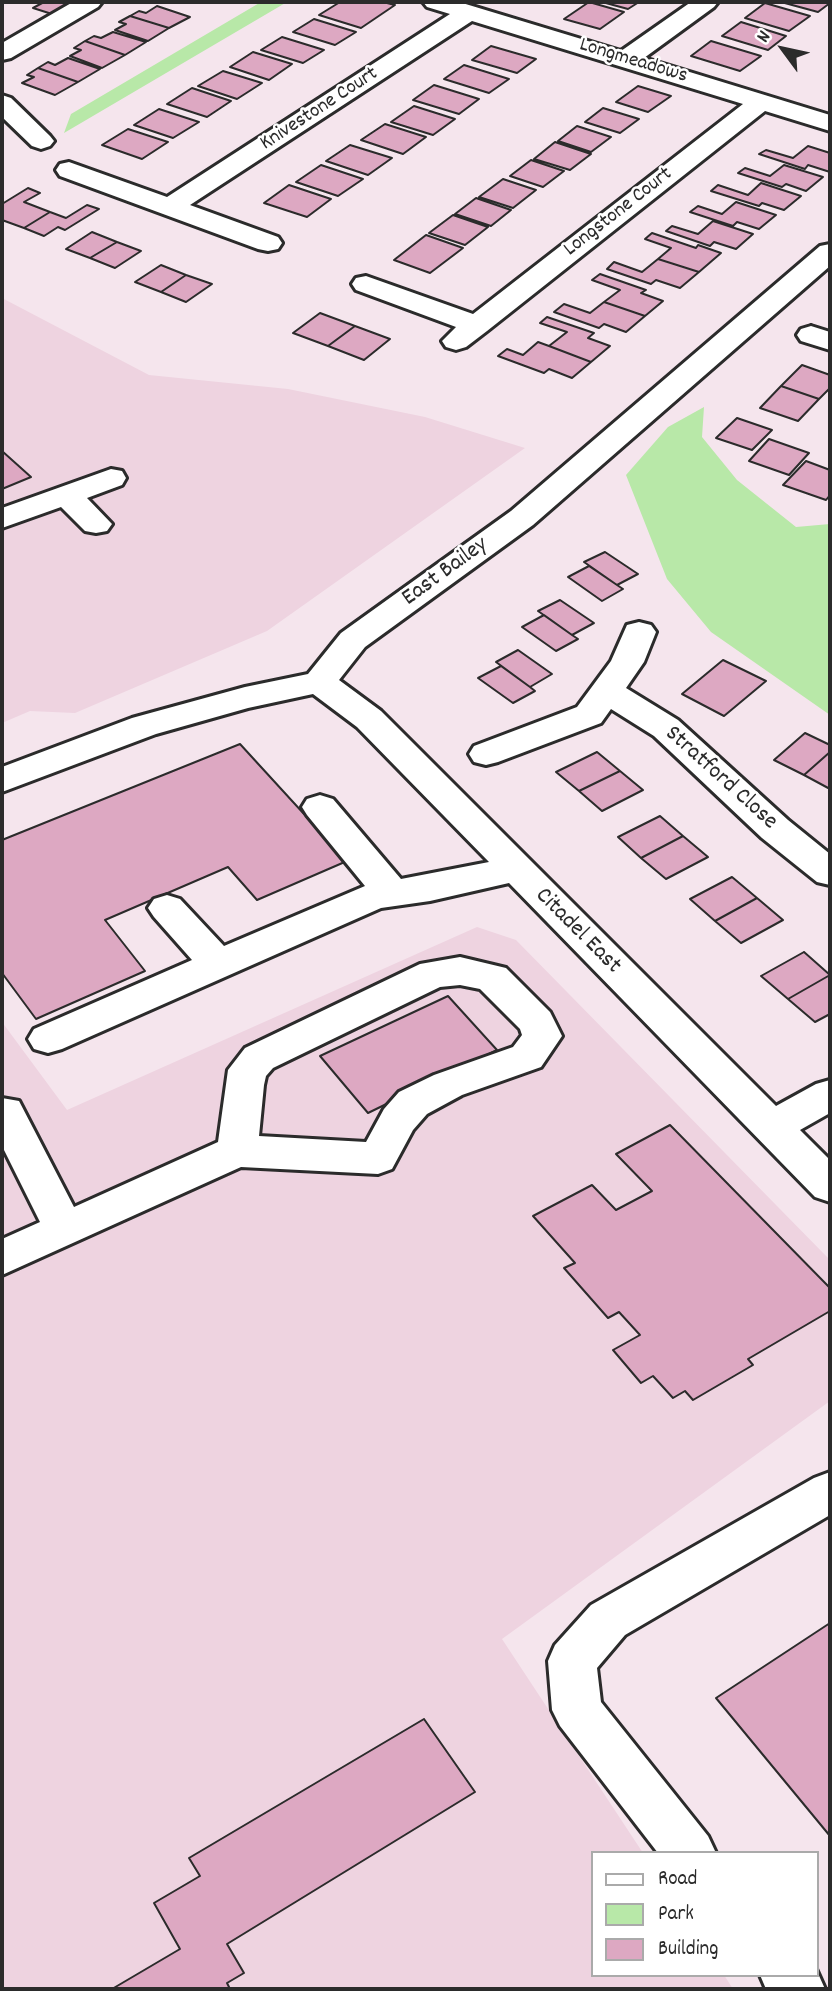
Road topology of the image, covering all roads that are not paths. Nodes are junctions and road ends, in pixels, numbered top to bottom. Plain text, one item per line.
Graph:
1 (90, 2) edge
2 (435, 2) edge
3 (706, 2) edge
4 (470, 12) junction
5 (2, 53) edge
6 (625, 60) junction
7 (761, 102) junction
8 (2, 103) edge
9 (830, 123) edge
10 (41, 141) dead end
11 (69, 170) dead end
12 (170, 207) junction
13 (268, 243) dead end
14 (830, 252) edge
15 (366, 284) dead end
16 (111, 478) dead end
17 (66, 495) junction
18 (2, 519) edge
19 (96, 524) dead end
20 (639, 632) dead end
21 (319, 682) junction
22 (606, 691) junction
23 (486, 754) dead end
24 (6, 771) edge
25 (320, 807) dead end
26 (514, 869) junction
27 (830, 873) edge
28 (391, 892) junction
29 (167, 908) dead end
30 (218, 964) junction
31 (48, 1039) dead end
32 (830, 1095) edge
33 (5, 1112) dead end
34 (771, 1127) junction
35 (237, 1151) junction
36 (830, 1186) edge
37 (65, 1230) junction
38 (2, 1258) edge
39 (830, 1492) edge
40 (688, 1851) edge

1 - 5 street
2 - 4 street, Longmeadows
3 - 6 street
4 - 6 street, Longmeadows
4 - 12 street, Knivestone Court
6 - 7 street, Longmeadows
7 - 9 street, Longmeadows
7 - 15 street, Longstone Court
8 - 10 street
11 - 12 street
12 - 13 street
14 - 21 street, East Bailey
16 - 17 street
17 - 18 street
17 - 19 street
20 - 22 street
21 - 24 street
21 - 26 street, Citadel East
22 - 23 street
22 - 27 street, Stratford Close
25 - 28 street
26 - 28 street
26 - 34 street, Citadel East
28 - 30 street
29 - 30 street
30 - 31 street
32 - 34 street
33 - 37 street
34 - 36 street, Citadel East
35 - 35 street
35 - 37 street
37 - 38 street
39 - 40 street

